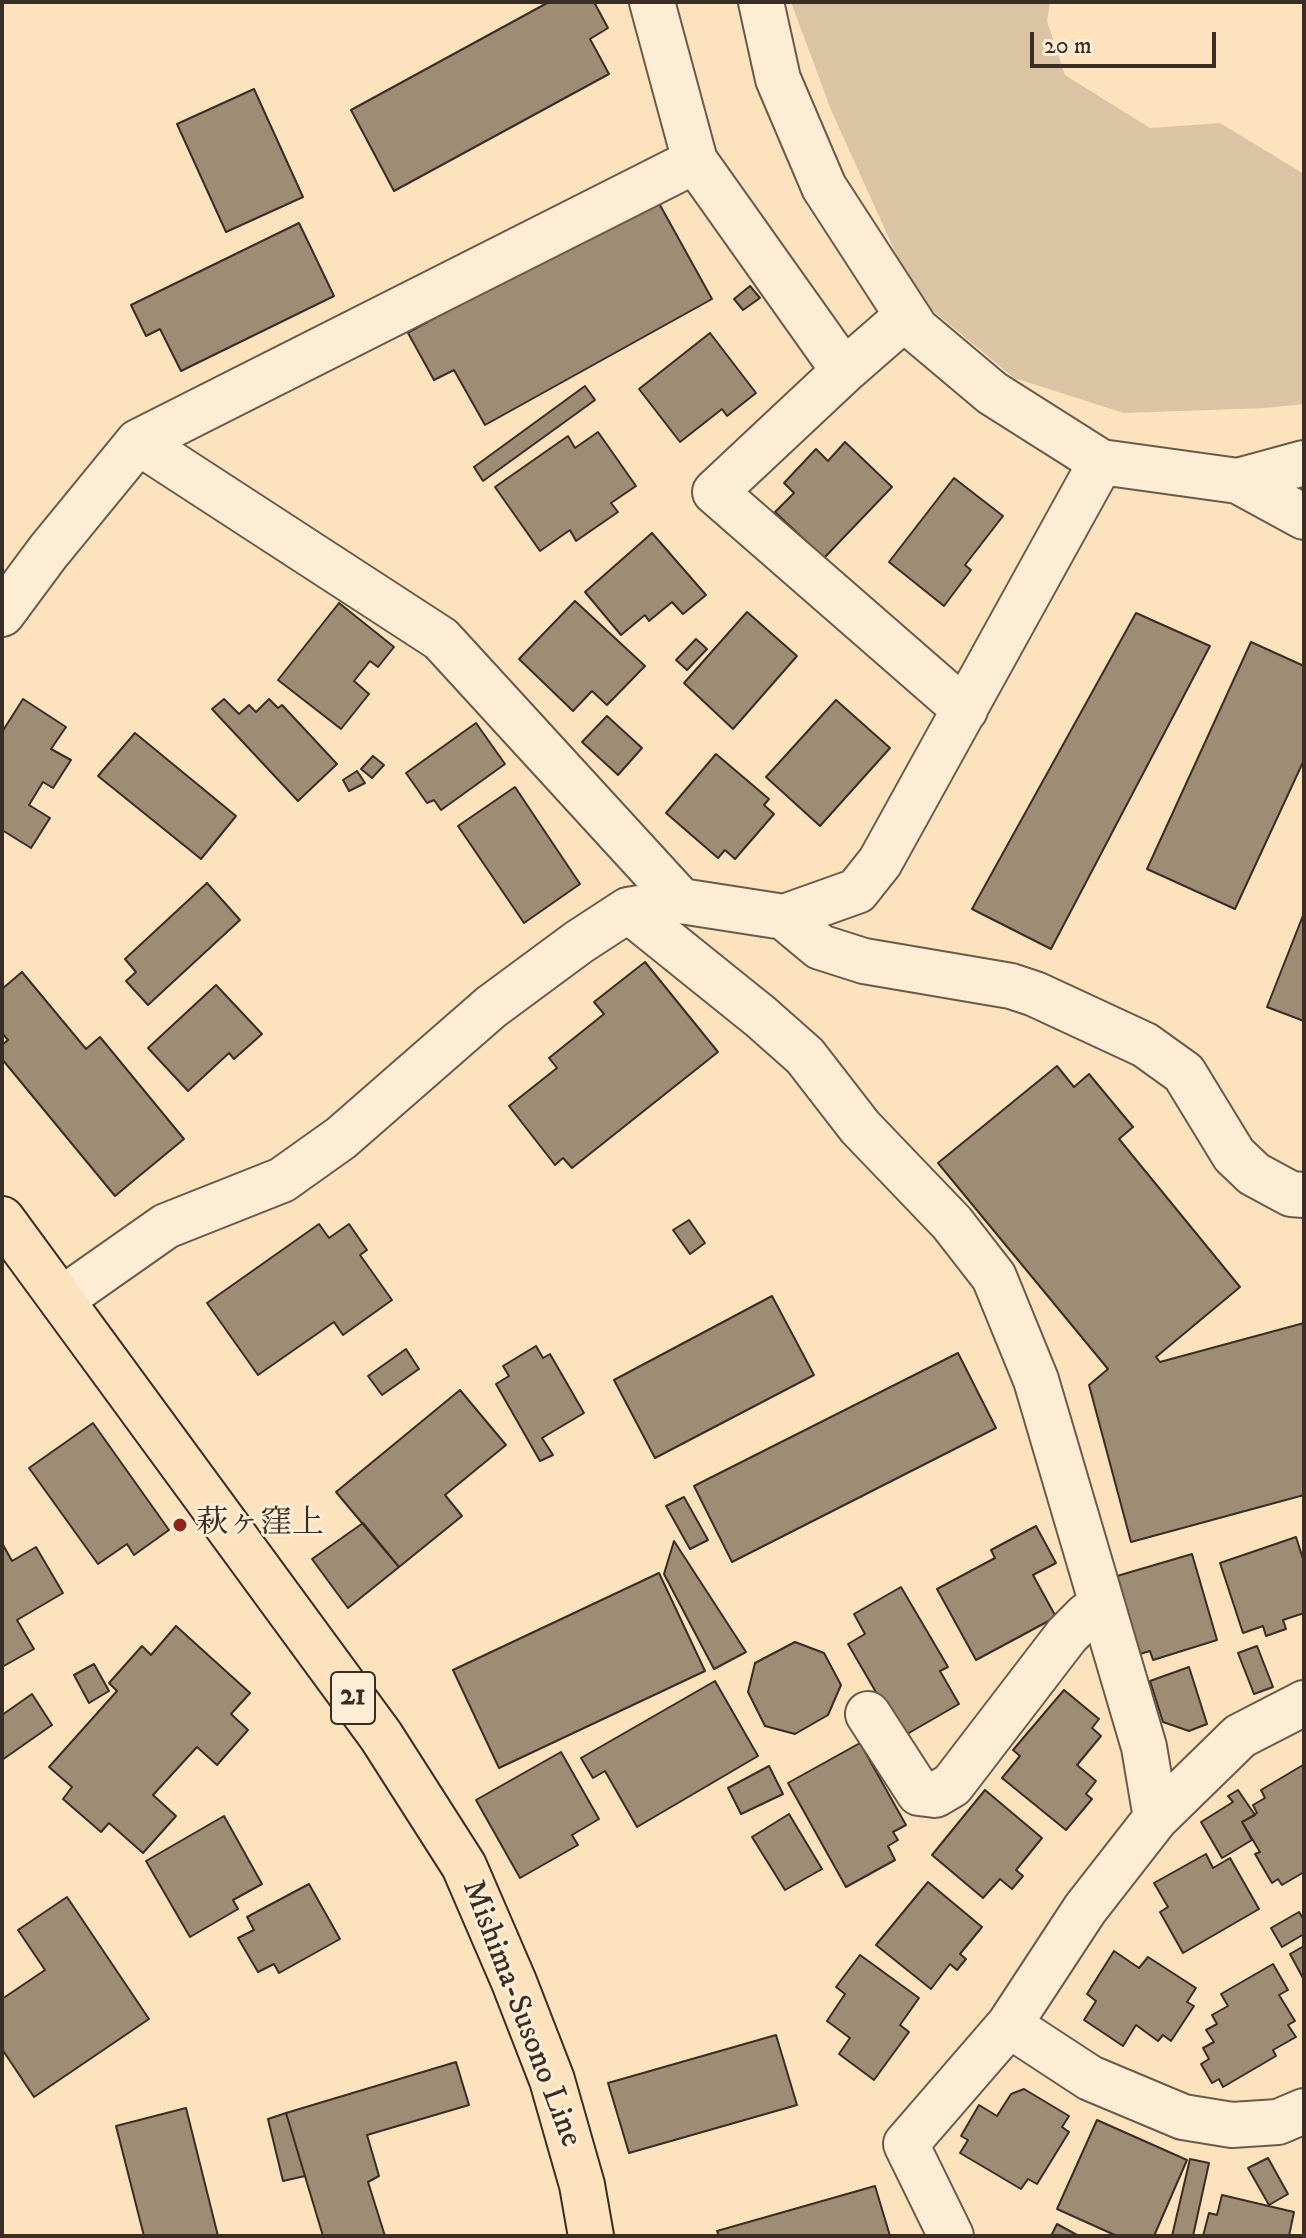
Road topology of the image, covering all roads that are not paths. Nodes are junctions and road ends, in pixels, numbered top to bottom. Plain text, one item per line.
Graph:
1 (652, 2) edge
2 (761, 2) edge
3 (695, 161) junction
4 (907, 316) junction
5 (844, 371) junction
6 (138, 442) junction
7 (1101, 462) junction
8 (1304, 463) edge
9 (1238, 481) junction
10 (1304, 517) edge
11 (3, 609) edge
12 (965, 710) junction
13 (681, 901) junction
14 (628, 910) junction
15 (784, 917) junction
16 (1304, 1195) edge
17 (2, 1219) edge
18 (62, 1299) junction
19 (1102, 1606) junction
20 (1304, 1703) edge
21 (868, 1714) dead end
22 (1156, 1818) junction
23 (1009, 2025) junction
24 (1304, 2111) edge
25 (591, 2236) edge
26 (951, 2236) edge

1 - 3 street
2 - 4 street
3 - 5 street
3 - 6 street
4 - 5 street
4 - 7 street
5 - 12 street
6 - 11 street
6 - 13 street
7 - 9 street
7 - 12 street
8 - 9 street
9 - 10 street
12 - 15 street
13 - 14 street
13 - 15 street
14 - 18 street
14 - 19 street
15 - 16 street
17 - 18 main road, Mishima-Susono Line / 21
18 - 25 main road, Mishima-Susono Line / 21
19 - 21 street
19 - 22 street
20 - 22 street
22 - 23 street
23 - 24 street
23 - 26 street

